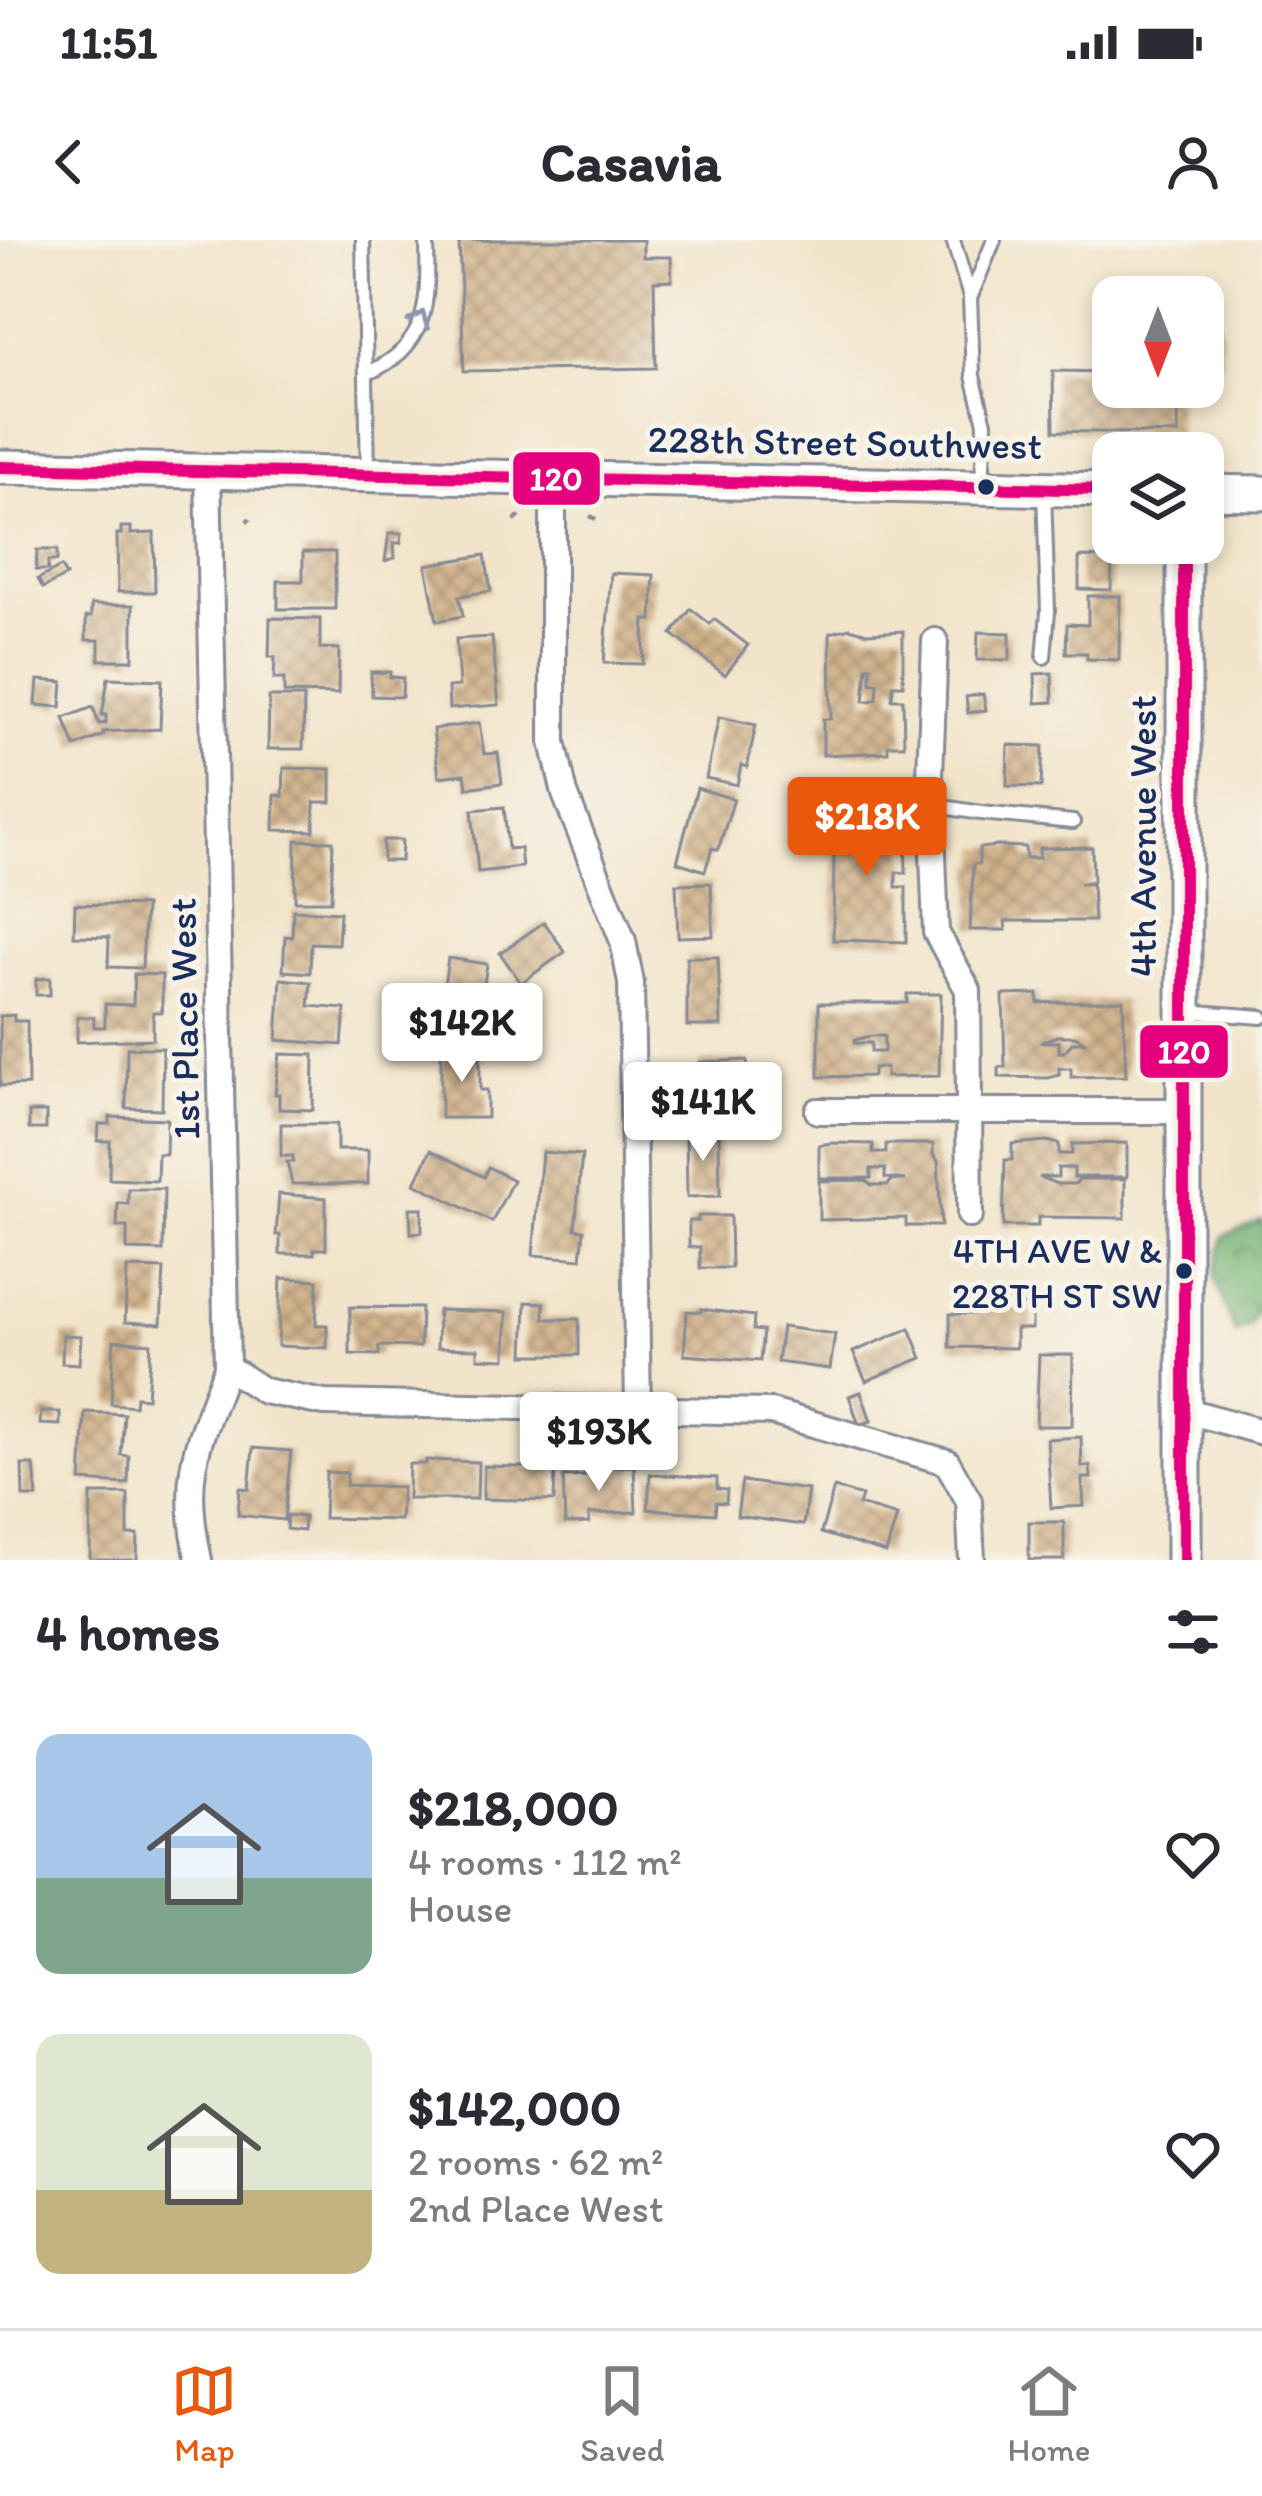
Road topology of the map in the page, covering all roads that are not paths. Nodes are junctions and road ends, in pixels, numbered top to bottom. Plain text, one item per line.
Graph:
1 (363, 240) edge
2 (427, 240) edge
3 (953, 240) edge
4 (994, 240) edge
5 (970, 297) junction
6 (366, 374) junction
7 (0, 467) edge
8 (208, 470) junction
9 (368, 473) junction
10 (553, 477) junction
11 (982, 487) junction
12 (1044, 489) junction
13 (1092, 490) edge
14 (1224, 492) edge
15 (1262, 493) edge
16 (1184, 564) edge
17 (935, 641) dead end
18 (1044, 657) dead end
19 (818, 796) dead end
20 (931, 805) junction
21 (1073, 822) dead end
22 (1184, 1011) junction
23 (1262, 1017) edge
24 (818, 1111) dead end
25 (971, 1111) junction
26 (1184, 1111) junction
27 (970, 1215) dead end
28 (227, 1367) junction
29 (638, 1409) junction
30 (1184, 1410) junction
31 (1262, 1432) edge
32 (199, 1560) edge
33 (972, 1560) edge
34 (1184, 1560) edge

1 - 6 lane
6 -> 2 lane
3 - 5 lane
4 - 5 lane
5 - 11 lane
6 - 9 lane
7 - 8 main road, 228th Street Southwest
8 - 9 main road, 228th Street Southwest
8 - 28 street, 1st Place West
9 - 10 main road, 228th Street Southwest
10 - 11 main road, 228th Street Southwest
10 - 29 street
11 - 12 main road, 228th Street Southwest
12 - 13 main road, 228th Street Southwest
12 - 18 lane
14 - 15 main road
16 - 22 main road, 4th Avenue West
17 - 20 street
19 - 20 lane
20 - 21 lane
20 - 25 street
22 - 23 lane
22 - 26 main road, 4th Avenue West
24 - 25 street
25 - 26 street
25 - 27 street
26 - 30 main road, 4th Avenue West
28 - 29 street
28 - 32 street, 1st Place West
29 - 33 street
30 - 31 street
30 - 34 main road, 4th Avenue West

